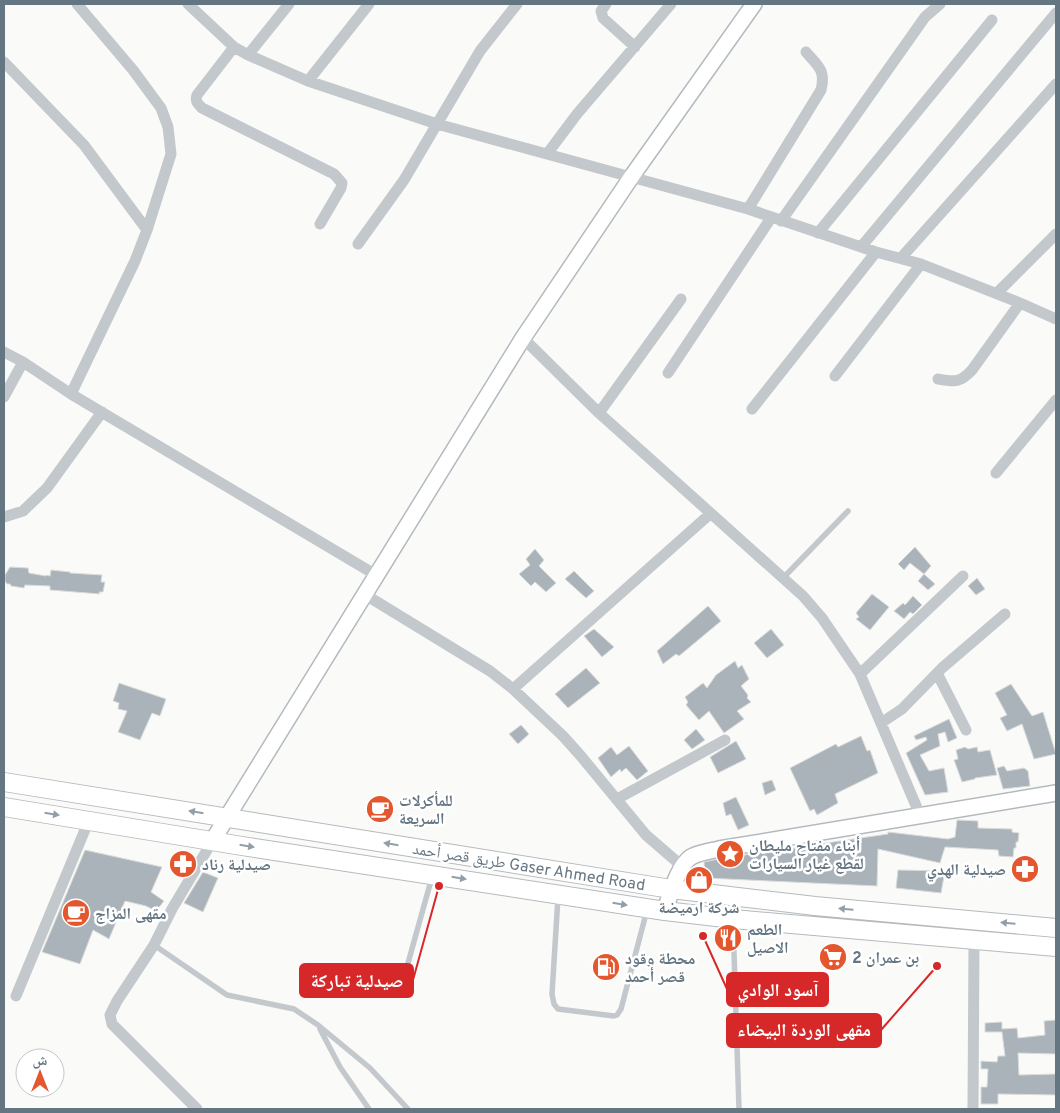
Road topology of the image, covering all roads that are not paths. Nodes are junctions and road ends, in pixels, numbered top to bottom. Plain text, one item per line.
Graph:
1 (78, 4) edge
2 (188, 4) edge
3 (289, 4) edge
4 (369, 4) edge
5 (517, 4) edge
6 (606, 4) edge
7 (671, 4) edge
8 (754, 4) edge
9 (940, 4) edge
10 (1056, 13) edge
11 (992, 20) dead end
12 (234, 47) junction
13 (635, 47) junction
14 (806, 52) dead end
15 (248, 55) junction
16 (4, 62) edge
17 (308, 81) junction
18 (1056, 84) edge
19 (437, 124) junction
20 (547, 154) junction
21 (632, 176) junction
22 (748, 209) junction
23 (776, 219) junction
24 (320, 224) dead end
25 (147, 230) junction
26 (818, 233) junction
27 (1056, 234) edge
28 (358, 244) dead end
29 (861, 247) junction
30 (876, 252) junction
31 (901, 258) junction
32 (921, 264) junction
33 (997, 294) junction
34 (681, 299) dead end
35 (1020, 302) junction
36 (1056, 319) edge
37 (523, 338) junction
38 (4, 352) edge
39 (23, 362) junction
40 (668, 372) dead end
41 (835, 376) dead end
42 (938, 379) dead end
43 (71, 394) junction
44 (4, 397) edge
45 (1056, 400) edge
46 (752, 409) dead end
47 (102, 412) junction
48 (599, 412) junction
49 (996, 473) dead end
50 (848, 511) dead end
51 (710, 514) junction
52 (4, 517) edge
53 (376, 575) junction
54 (964, 576) dead end
55 (783, 578) junction
56 (364, 594) junction
57 (1005, 614) dead end
58 (937, 673) junction
59 (860, 674) junction
60 (513, 689) junction
61 (882, 723) junction
62 (966, 730) dead end
63 (725, 740) dead end
64 (4, 782) edge
65 (1056, 793) edge
66 (617, 798) junction
67 (4, 807) edge
68 (920, 815) junction
69 (228, 817) junction
70 (89, 820) junction
71 (213, 840) junction
72 (683, 867) junction
73 (433, 874) junction
74 (671, 889) junction
75 (559, 895) junction
76 (648, 908) junction
77 (665, 911) junction
78 (734, 918) junction
79 (1056, 928) edge
80 (974, 941) junction
81 (154, 945) junction
82 (1056, 947) edge
83 (403, 981) dead end
84 (16, 996) dead end
85 (318, 1025) junction
86 (197, 1109) edge
87 (369, 1109) edge
88 (408, 1109) edge
89 (739, 1109) edge
90 (973, 1109) edge

1 - 25 street
2 - 12 street
3 - 15 street
4 - 17 street
5 - 19 street
6 - 13 street
7 - 13 street
8 - 21 street
9 - 23 street
10 - 29 street
11 - 26 street
12 - 15 street
12 - 24 street
13 - 20 street
14 - 22 street
15 - 17 street
16 - 25 street
17 - 19 street
18 - 31 street
19 - 20 street
19 - 28 street
20 - 21 street
21 - 22 street
21 - 37 street
22 - 23 street
23 - 26 street
23 - 40 street
25 - 43 street
26 - 29 street
27 - 33 street
29 - 30 street
30 - 31 street
30 - 46 street
31 - 32 street
32 - 33 street
32 - 41 street
33 - 35 street
34 - 48 street
35 - 36 street
35 - 42 street
37 - 48 street
37 - 53 street
38 - 39 street
39 - 43 street
39 - 44 street
43 - 47 street
45 - 49 street
47 - 52 street
47 - 53 street
48 - 51 street
50 - 55 lane
51 - 55 street
51 - 60 street
53 - 56 street
54 - 59 street
55 - 59 street
56 - 60 street
56 - 69 street
57 - 58 street
58 - 61 street
58 - 62 street
59 - 61 street
60 - 66 street
61 - 68 street
63 - 66 street
69 -> 64 main road, طريق قصر أحمد Gaser Ahmed Road
65 - 68 street
66 - 72 street
67 -> 70 main road, طريق قصر أحمد Gaser Ahmed Road
68 - 72 street
69 - 71 street
74 -> 69 main road, طريق قصر أحمد Gaser Ahmed Road
70 - 71 main road, طريق قصر أحمد Gaser Ahmed Road
70 - 84 street
71 -> 73 main road, طريق قصر أحمد Gaser Ahmed Road
71 - 81 street
72 - 74 street
73 -> 75 main road, طريق قصر أحمد Gaser Ahmed Road
73 - 83 lane
74 - 77 street
79 -> 74 main road, طريق قصر أحمد Gaser Ahmed Road
75 -> 76 main road, طريق قصر أحمد Gaser Ahmed Road
75 - 76 lane
76 - 77 main road, طريق قصر أحمد Gaser Ahmed Road
77 - 78 main road, طريق قصر أحمد Gaser Ahmed Road
78 - 80 main road, طريق قصر أحمد Gaser Ahmed Road
78 - 89 lane
80 - 82 main road, طريق قصر أحمد Gaser Ahmed Road
80 - 90 street
81 - 85 lane
81 - 86 street
85 - 87 lane
85 - 88 lane

